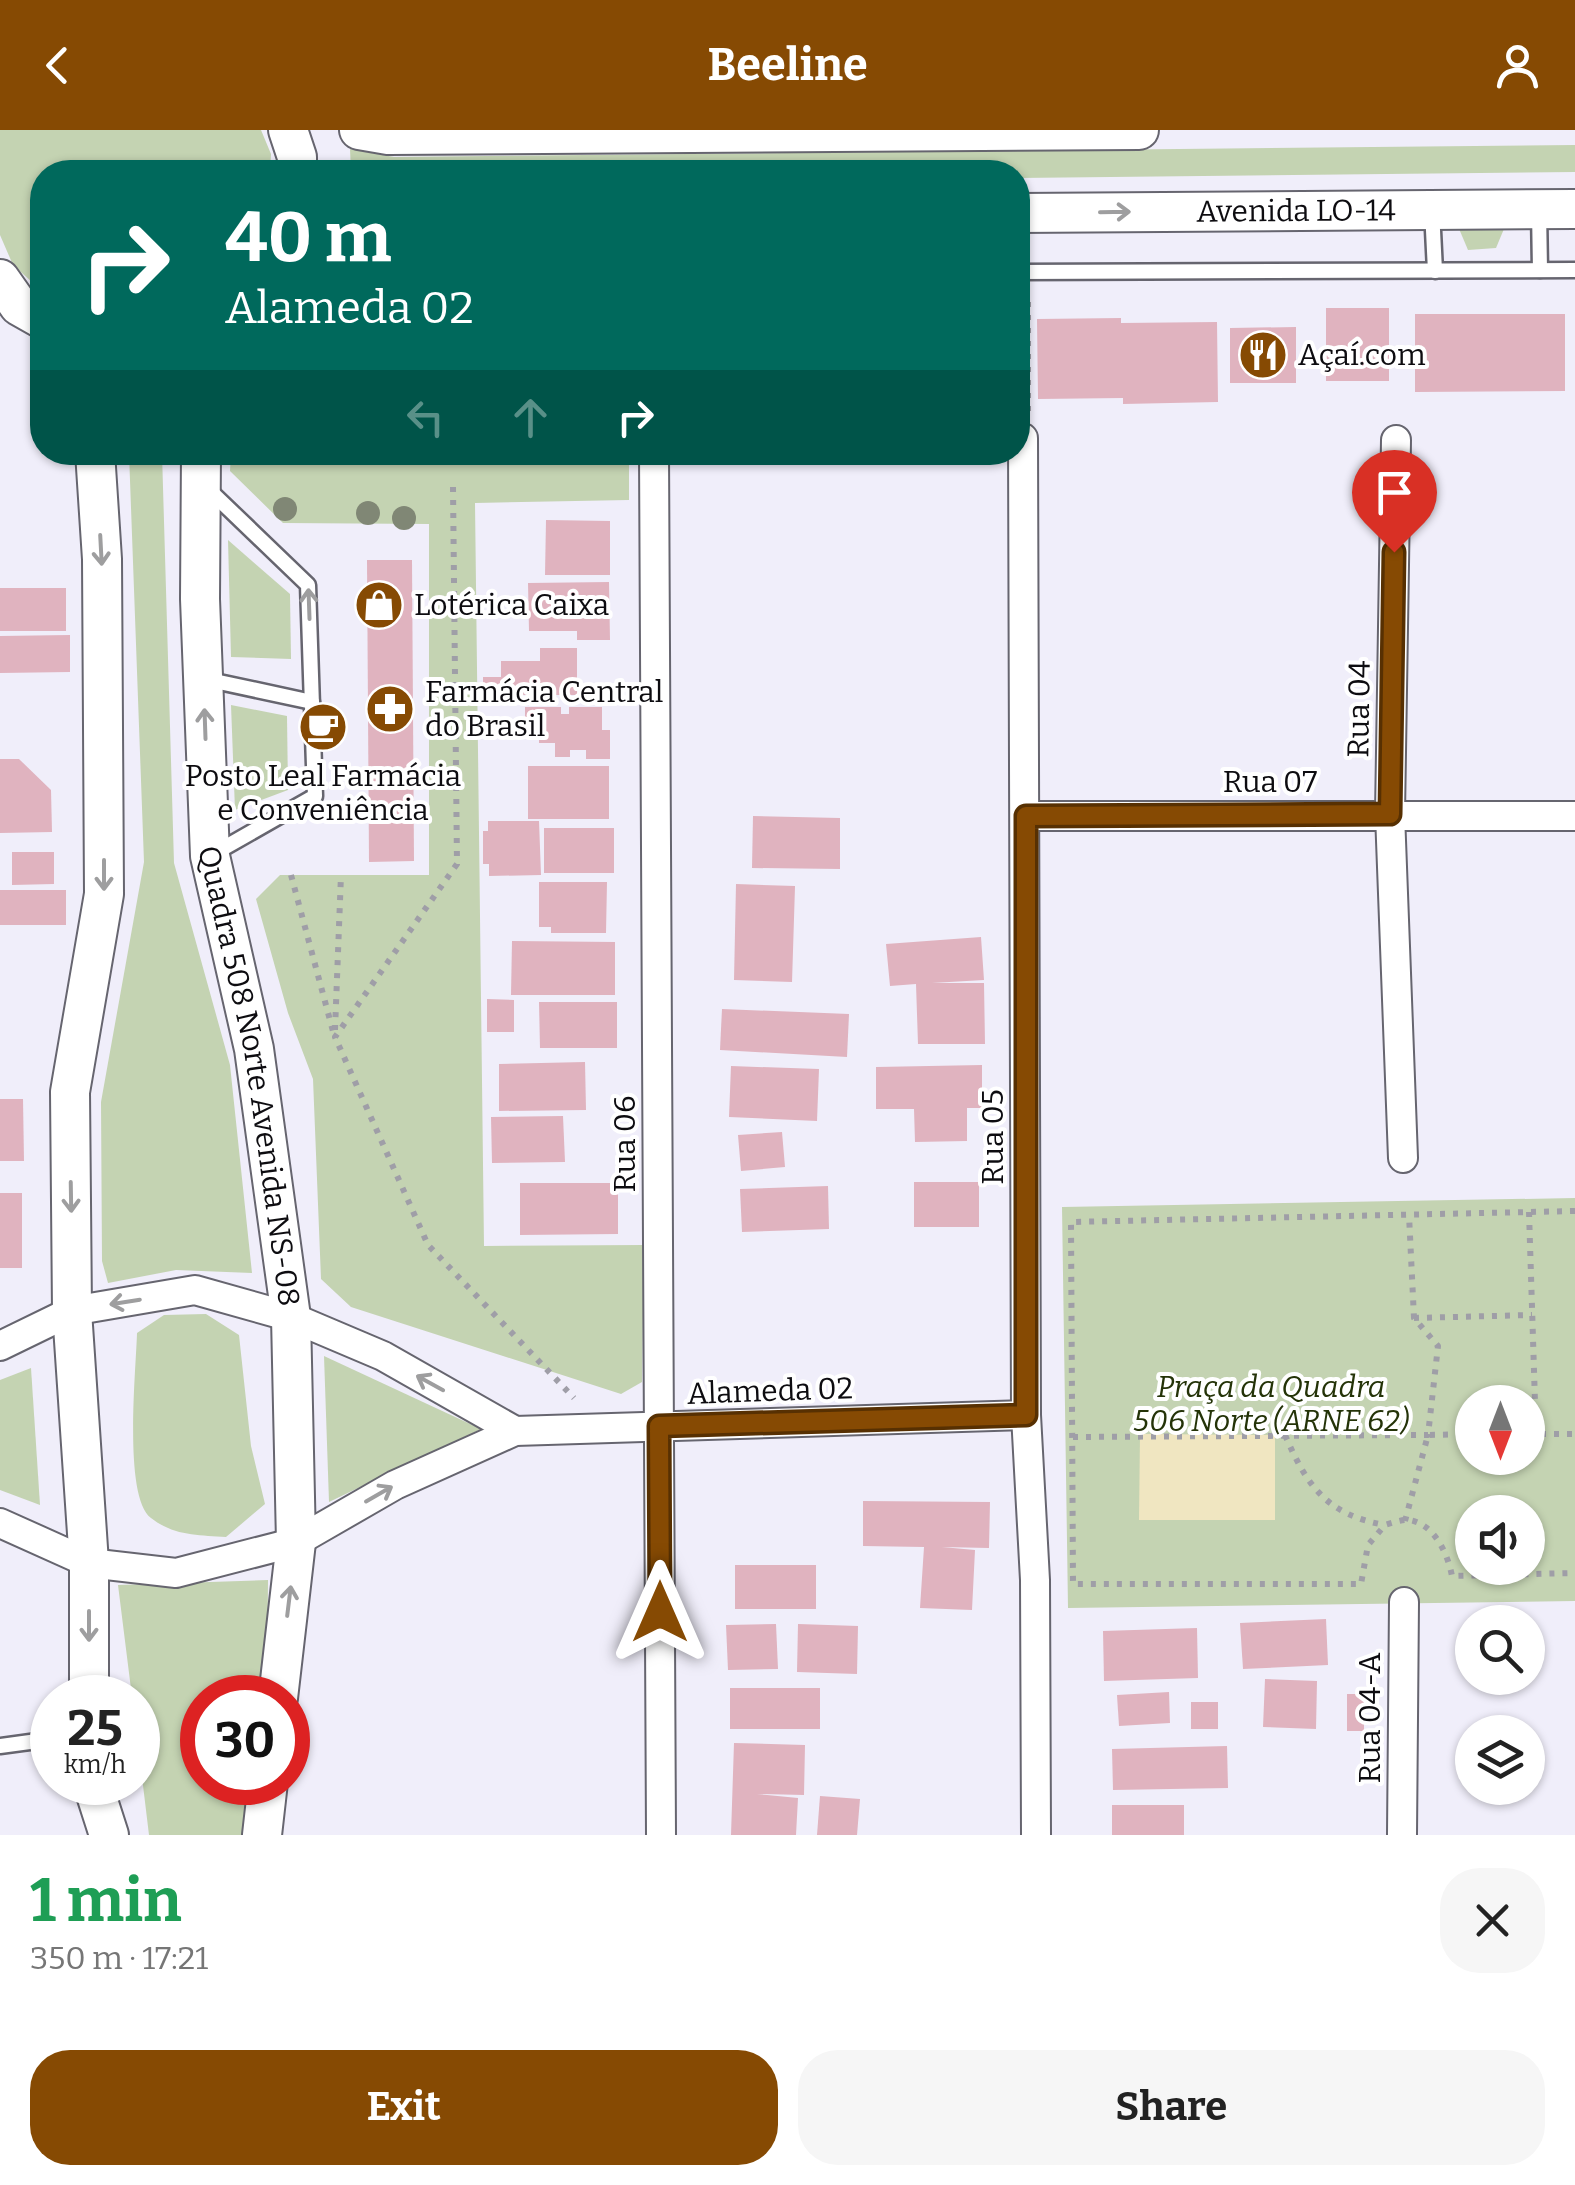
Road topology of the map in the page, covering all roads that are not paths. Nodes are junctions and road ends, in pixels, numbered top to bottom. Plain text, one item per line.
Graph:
1 (288, 130) edge
2 (359, 130) edge
3 (1139, 130) edge
4 (920, 131) edge
5 (999, 131) edge
6 (297, 160) edge
7 (1432, 209) junction
8 (1557, 209) edge
9 (1030, 213) edge
10 (1540, 270) junction
11 (1575, 270) edge
12 (1435, 271) junction
13 (1030, 272) edge
14 (0, 278) edge
15 (30, 312) edge
16 (1396, 440) dead end
17 (95, 465) edge
18 (654, 465) edge
19 (1024, 465) edge
20 (201, 467) edge
21 (203, 679) junction
22 (312, 702) junction
23 (1390, 814) junction
24 (1026, 816) junction
25 (1575, 816) edge
26 (210, 856) junction
27 (1402, 1158) dead end
28 (72, 1311) junction
29 (292, 1317) junction
30 (0, 1346) edge
31 (1026, 1415) junction
32 (659, 1426) junction
33 (515, 1431) junction
34 (0, 1523) edge
35 (296, 1542) junction
36 (89, 1563) junction
37 (1404, 1602) dead end
38 (89, 1675) edge
39 (281, 1675) edge
40 (30, 1742) edge
41 (0, 1746) edge
42 (99, 1805) edge
43 (265, 1805) edge
44 (108, 1835) edge
45 (262, 1835) edge
46 (661, 1835) edge
47 (1036, 1835) edge
48 (1402, 1835) edge

1 - 6 street
2 - 4 street
3 - 5 street
4 - 5 street
7 - 8 street, Avenida LO-14
9 -> 7 street, Avenida LO-14
7 - 12 lane
8 - 10 lane
10 - 11 lane
10 - 12 lane
12 - 13 lane
14 - 15 street
16 - 23 street, Rua 04
17 -> 28 street
18 - 32 street, Rua 06
19 - 24 street, Rua 05
20 - 21 street, Quadra 508 Norte Avenida NS-08
22 -> 20 lane
21 - 22 lane
26 -> 21 street, Quadra 508 Norte Avenida NS-08
22 - 26 lane
23 - 24 street, Rua 07
23 - 25 street, Rua 07
23 - 27 street, Rua 04
24 - 31 street, Rua 05
26 - 29 street, Quadra 508 Norte Avenida NS-08
29 -> 28 street
28 - 30 street
28 - 36 street
33 -> 29 street
29 - 35 street, Quadra 508 Norte Avenida NS-08
31 - 32 street, Alameda 02
31 - 47 street, Rua 05
32 - 33 street, Alameda 02
32 - 46 street, Rua 06
35 -> 33 street
34 - 36 street
35 - 36 street
39 -> 35 street, Quadra 508 Norte Avenida NS-08
36 -> 38 street
37 - 48 street, Rua 04-A
40 - 41 lane
42 - 44 street
43 - 45 street

